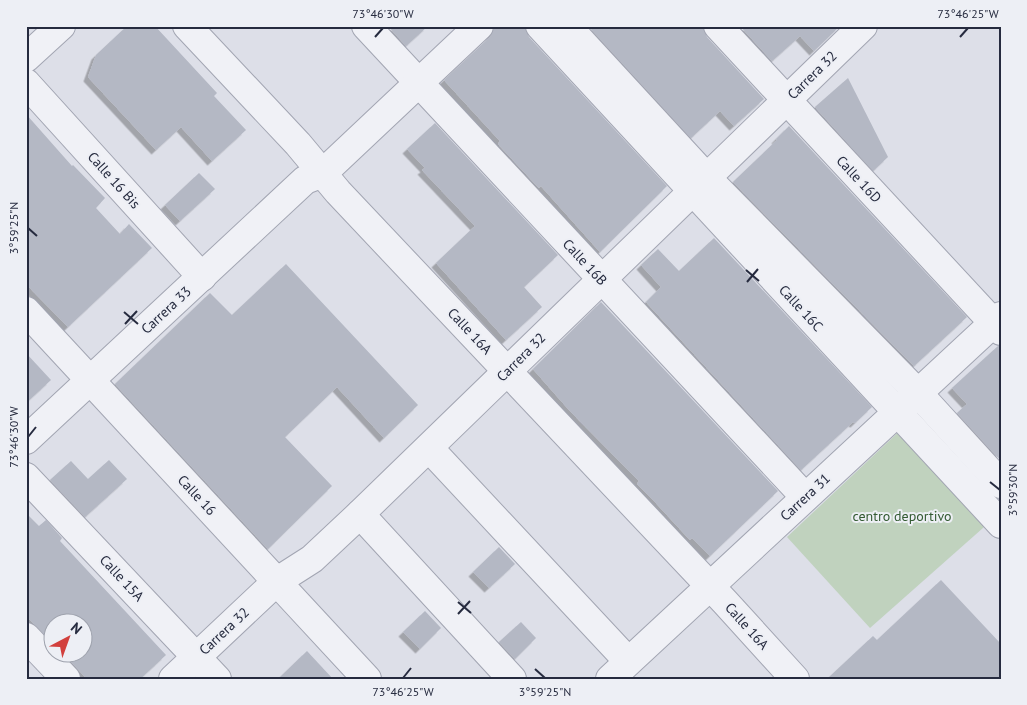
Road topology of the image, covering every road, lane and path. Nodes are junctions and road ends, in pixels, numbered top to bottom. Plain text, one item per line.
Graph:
1 (61, 26) edge
2 (187, 26) edge
3 (366, 26) edge
4 (453, 26) edge
5 (479, 26) edge
6 (540, 26) edge
7 (567, 26) edge
8 (718, 26) edge
9 (863, 26) edge
10 (26, 58) edge
11 (412, 76) junction
12 (26, 83) edge
13 (786, 100) junction
14 (313, 172) junction
15 (699, 184) junction
16 (202, 277) junction
17 (601, 278) junction
18 (26, 311) edge
19 (998, 323) edge
20 (508, 371) junction
21 (90, 380) junction
22 (917, 392) junction
23 (898, 413) junction
24 (26, 440) edge
25 (429, 448) junction
26 (26, 477) edge
27 (1001, 484) edge
28 (806, 497) junction
29 (360, 514) junction
30 (1001, 524) edge
31 (276, 582) junction
32 (709, 586) junction
33 (26, 637) edge
34 (196, 656) junction
35 (619, 670) edge
36 (66, 679) edge
37 (173, 679) edge
38 (217, 679) edge
39 (367, 679) edge
40 (512, 679) edge
41 (795, 679) edge

1 - 10 street
2 - 14 street, Calle 16A
3 - 11 street, Calle 16B
4 - 11 street, Carrera 33
5 - 11 street, Carrera 33
6 - 15 street, Calle 16C
7 - 15 street, Calle 16C
8 - 13 street, Calle 16D
9 - 13 street, Carrera 32
11 - 14 street, Carrera 33
11 - 17 street, Calle 16B
12 - 16 street, Calle 16 Bis
13 - 15 street, Carrera 32
13 - 19 street, Calle 16D
14 - 16 street, Carrera 33
14 - 20 street, Calle 16A
15 - 17 street, Carrera 32
15 - 22 street, Calle 16C
15 - 23 street, Calle 16C
16 - 21 street, Carrera 33
17 - 20 street, Carrera 32
17 - 28 street, Calle 16B
18 - 21 street, Calle 16
19 - 22 street, Carrera 31
20 - 25 street, Carrera 32
20 - 32 street, Calle 16A
21 - 24 street, Carrera 33
21 - 31 street, Calle 16
22 - 23 street, Carrera 31
22 - 27 street, Calle 16C
23 - 28 street, Carrera 31
23 - 30 street, Calle 16C
25 - 29 street, Carrera 32
25 - 35 street
26 - 34 street, Calle 15A
28 - 32 street, Carrera 31
29 - 31 street, Carrera 32
29 - 40 street
31 - 34 street, Carrera 32
31 - 39 street, Calle 16
32 - 35 street, Carrera 31
32 - 41 street, Calle 16A
33 - 36 street
34 - 37 street, Carrera 32
34 - 38 street, Calle 15A

